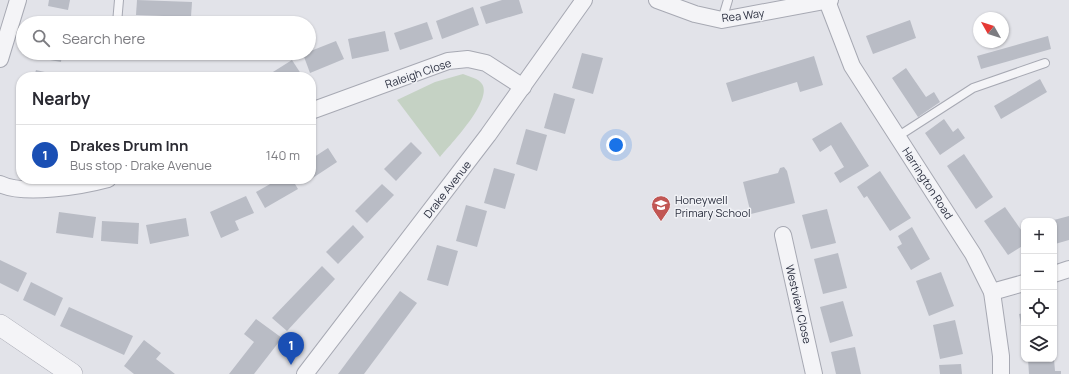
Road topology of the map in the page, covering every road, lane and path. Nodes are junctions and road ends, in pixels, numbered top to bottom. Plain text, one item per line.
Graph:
1 (18, 0) edge
2 (119, 0) edge
3 (584, 0) edge
4 (657, 0) edge
5 (728, 0) edge
6 (829, 0) edge
7 (118, 16) edge
8 (722, 20) junction
9 (0, 59) edge
10 (1045, 63) dead end
11 (523, 87) junction
12 (316, 109) edge
13 (897, 136) junction
14 (0, 184) edge
15 (76, 184) edge
16 (783, 235) dead end
17 (1069, 269) edge
18 (1057, 273) edge
19 (1021, 284) edge
20 (992, 292) junction
21 (0, 325) edge
22 (72, 374) edge
23 (305, 374) edge
24 (814, 374) edge
25 (1001, 374) edge

1 - 9 street
2 - 7 lane
3 - 11 street, Drake Avenue
4 - 8 street, Rea Way
5 - 8 lane
6 - 8 street, Rea Way
6 - 13 street, Harrington Road
10 - 13 lane
11 - 12 street, Raleigh Close
11 - 23 street, Drake Avenue
13 - 20 street, Harrington Road
14 - 15 street
16 - 24 street, Westview Close
17 - 18 street
19 - 20 street
20 - 25 street, Harrington Road
21 - 22 street

